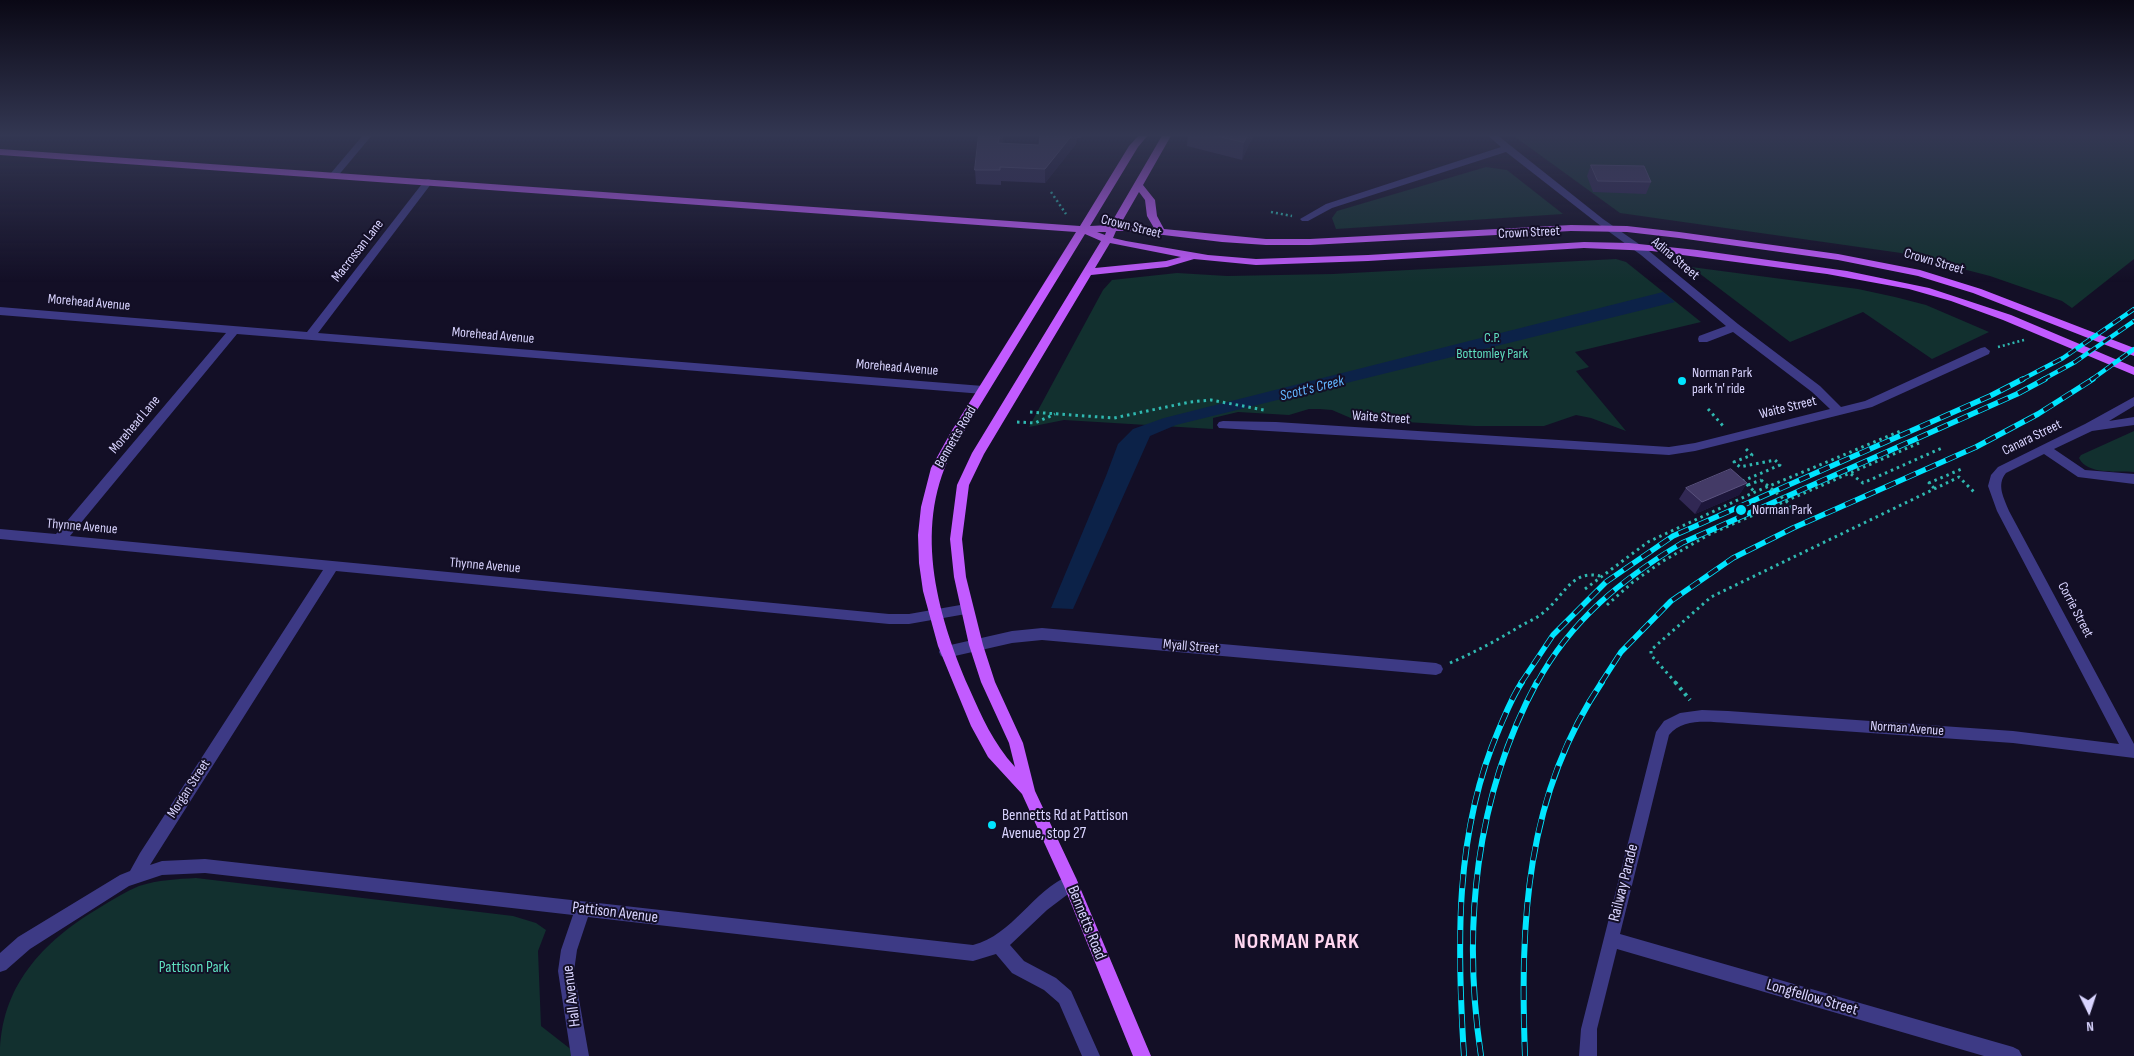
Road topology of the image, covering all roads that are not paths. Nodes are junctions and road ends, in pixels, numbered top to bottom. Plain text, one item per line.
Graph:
1 (427, 183) edge
2 (446, 183) edge
3 (1111, 183) edge
4 (1399, 183) edge
5 (1553, 183) edge
6 (1138, 184) joint
7 (1305, 219) road end
8 (1113, 228) junction
9 (1609, 228) junction
10 (1082, 229) junction
11 (1161, 232) junction
12 (1106, 239) junction
13 (1636, 246) junction
14 (1195, 256) junction
15 (1088, 272) junction
16 (0, 311) edge
17 (1734, 327) junction
18 (234, 330) junction
19 (310, 336) junction
20 (1703, 339) dead end
21 (1986, 351) road end
22 (2134, 352) edge
23 (2134, 370) edge
24 (983, 390) junction
25 (2134, 401) edge
26 (1838, 412) junction
27 (2134, 421) edge
28 (1223, 425) dead end
29 (2089, 428) junction
30 (2044, 448) junction
31 (2134, 479) edge
32 (1994, 482) joint
33 (0, 534) edge
34 (58, 540) junction
35 (332, 566) junction
36 (966, 609) junction
37 (935, 614) junction
38 (976, 645) junction
39 (946, 652) junction
40 (1436, 669) road end
41 (1680, 719) joint
42 (2132, 752) edge
43 (1028, 791) junction
44 (136, 875) junction
45 (1070, 883) junction
46 (583, 909) junction
47 (1610, 939) junction
48 (999, 945) junction
49 (0, 964) edge
50 (580, 1056) edge
51 (1089, 1056) edge
52 (1142, 1056) edge
53 (1588, 1056) edge
54 (2013, 1056) edge

1 - 19 street, Macrossan Lane
2 - 10 main road
3 - 10 main road, Bennetts Road
4 - 7 street
5 - 9 street, Adina Street
6 - 8 main road, Bennetts Road
6 - 11 main road
8 - 10 main road, Crown Street
8 - 11 main road, Crown Street
8 - 12 main road, Bennetts Road
9 - 11 main road, Crown Street
9 - 13 street, Adina Street
9 - 22 main road, Crown Street
10 - 12 main road, Crown Street
10 - 24 main road, Bennetts Road
12 - 14 main road, Crown Street
12 - 15 main road, Bennetts Road
13 - 14 main road, Crown Street
13 - 17 street, Adina Street
13 - 23 main road, Crown Street
14 - 15 main road
15 - 36 main road, Bennetts Road
16 - 18 street, Morehead Avenue
17 - 20 street
17 - 26 street, Adina Street
18 - 19 street, Morehead Avenue
18 - 34 street, Morehead Lane
19 - 24 street, Morehead Avenue
21 - 26 street, Waite Street
24 - 37 main road, Bennetts Road
25 - 29 street, Canara Street
26 - 28 street, Waite Street
27 - 29 street, Canara Street
29 - 30 street, Canara Street
30 - 31 street
30 - 32 street, Canara Street
32 - 42 street, Corrie Street
33 - 34 street, Thynne Avenue
34 - 35 street, Thynne Avenue
35 - 37 street, Thynne Avenue
35 - 44 street, Morgan Street
36 - 37 street, Thynne Avenue
36 - 38 main road, Bennetts Road
37 - 39 main road, Bennetts Road
38 - 39 street, Myall Street
38 - 40 street, Myall Street
38 - 43 main road, Bennetts Road
39 - 43 main road, Bennetts Road
41 - 42 street, Norman Avenue
41 - 47 street, Railway Parade
43 - 45 main road, Bennetts Road
44 - 46 street, Pattison Avenue
44 - 49 street
45 - 48 street, Pattison Avenue
45 - 52 main road, Bennetts Road
46 - 48 street, Pattison Avenue
46 - 50 street, Hall Avenue
47 - 53 street, Railway Parade
47 - 54 street, Longfellow Street
48 - 51 street

